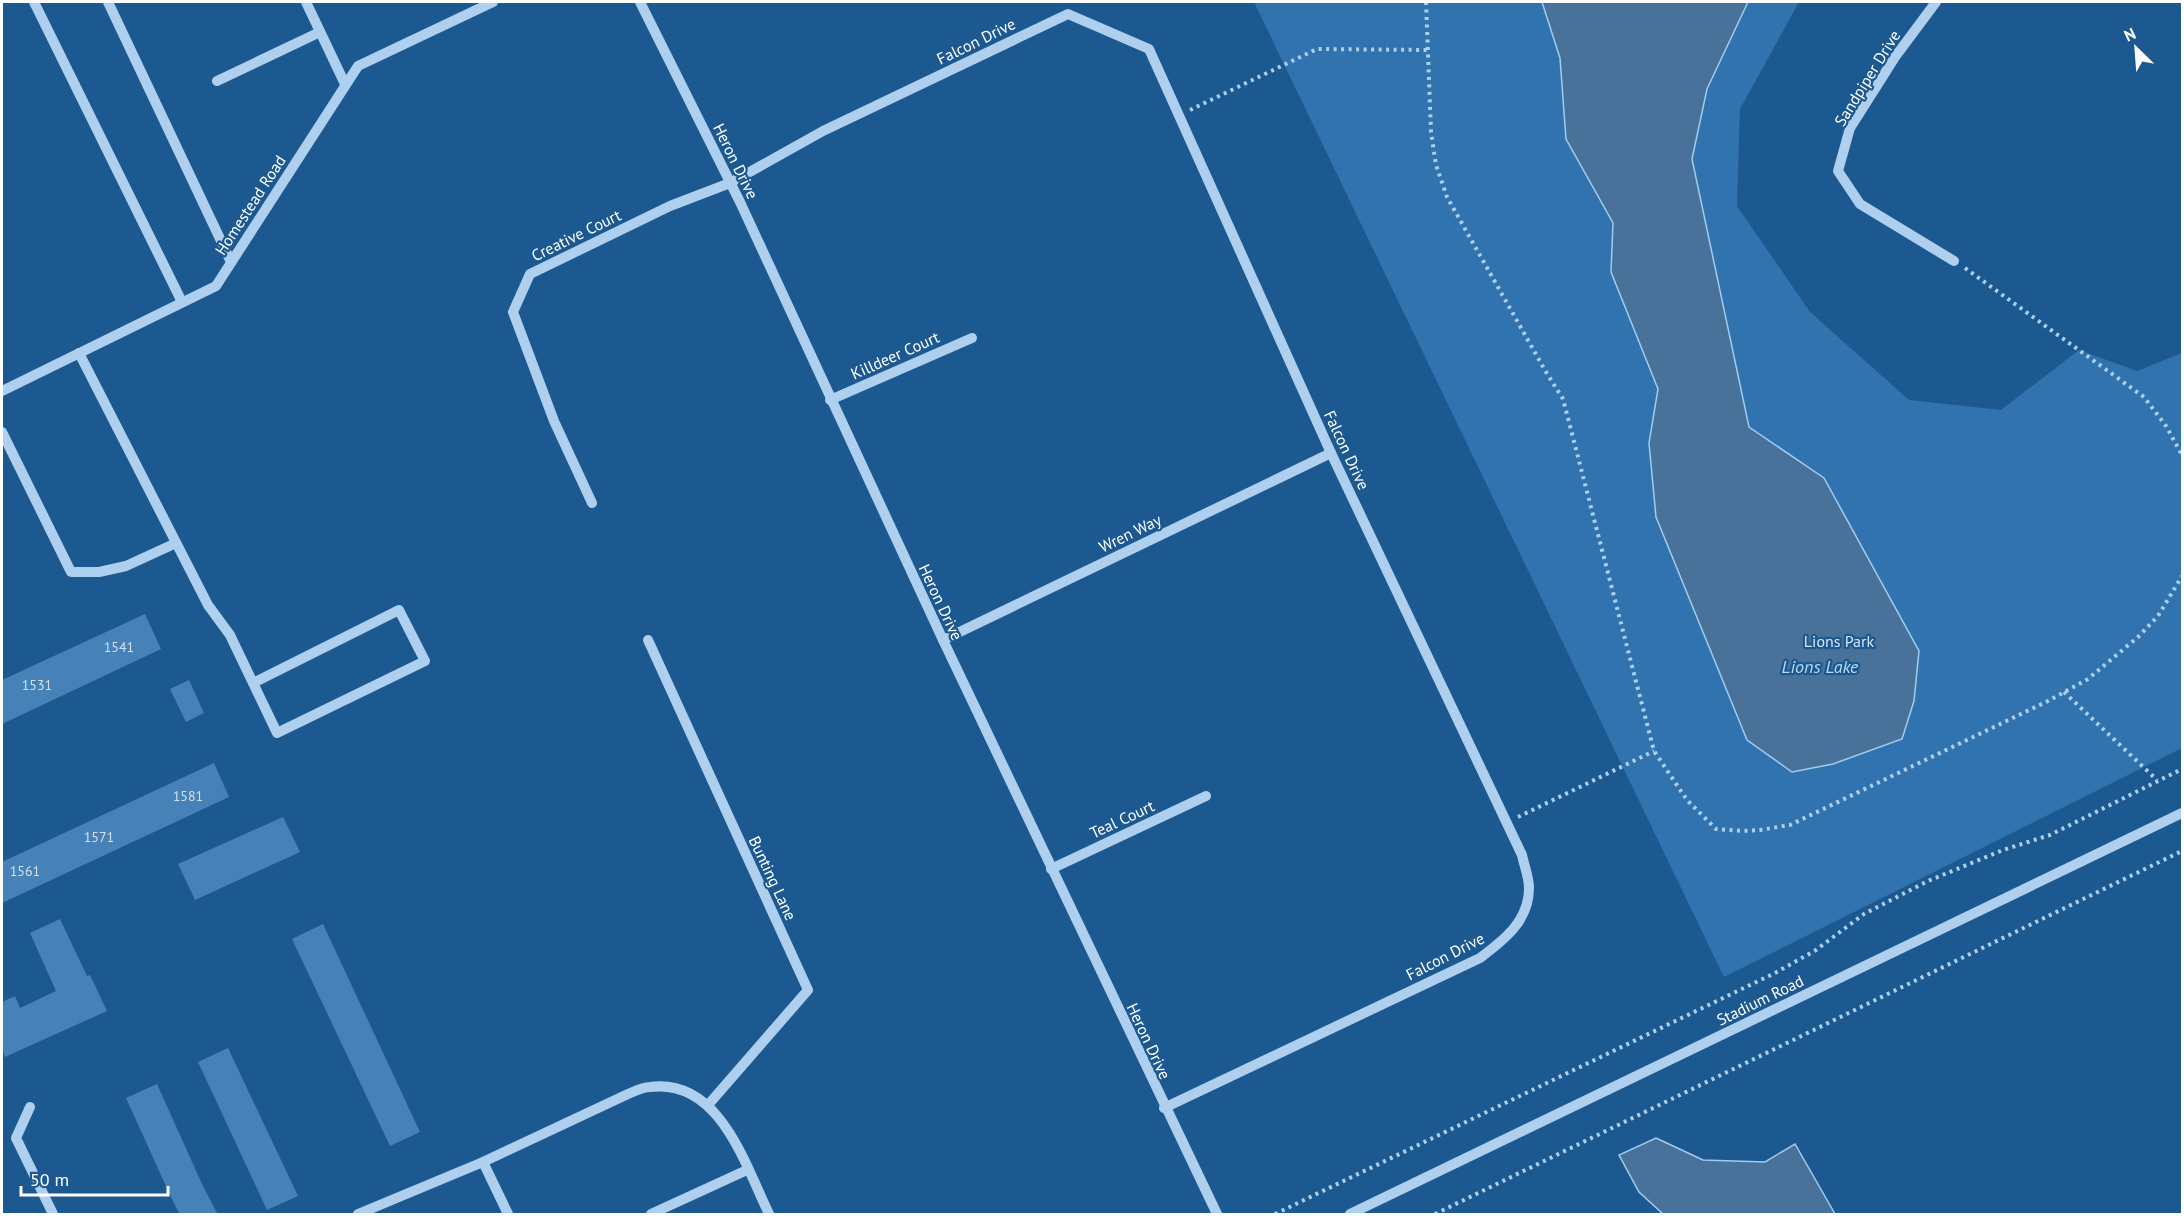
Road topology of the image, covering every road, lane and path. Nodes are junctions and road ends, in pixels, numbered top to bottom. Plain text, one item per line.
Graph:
1 (34, 2) edge
2 (108, 2) edge
3 (306, 2) edge
4 (493, 2) edge
5 (640, 2) edge
6 (1426, 2) edge
7 (1936, 2) edge
8 (320, 32) junction
9 (1428, 50) junction
10 (217, 81) dead end
11 (345, 84) junction
12 (1179, 115) junction
13 (730, 183) junction
14 (1954, 261) joint
15 (231, 262) junction
16 (182, 302) junction
17 (972, 338) dead end
18 (79, 353) junction
19 (2, 391) edge
20 (830, 400) junction
21 (2, 432) edge
22 (1331, 453) junction
23 (2182, 455) edge
24 (592, 503) dead end
25 (176, 543) junction
26 (2182, 576) edge
27 (648, 640) dead end
28 (943, 640) junction
29 (253, 683) junction
30 (2064, 692) junction
31 (1654, 751) junction
32 (2182, 769) edge
33 (2157, 780) junction
34 (1206, 796) dead end
35 (2182, 813) edge
36 (1506, 822) junction
37 (2182, 851) edge
38 (1051, 868) junction
39 (708, 1105) junction
40 (30, 1107) dead end
41 (1164, 1108) junction
42 (483, 1162) junction
43 (747, 1170) junction
44 (53, 1215) edge
45 (358, 1215) edge
46 (508, 1215) edge
47 (651, 1215) edge
48 (769, 1215) edge
49 (1216, 1215) edge
50 (1275, 1215) edge
51 (1350, 1215) edge
52 (1435, 1215) edge

1 - 16 street
2 - 15 street
3 - 8 street
4 - 11 street, Homestead Road
5 - 13 street, Heron Drive
6 - 9 path
7 - 14 street, Sandpiper Drive
8 - 10 street
8 - 11 street
9 - 12 path
9 - 31 path
11 - 15 street, Homestead Road
12 - 13 street, Falcon Drive
12 - 22 street, Falcon Drive
13 - 20 street, Heron Drive
13 - 24 street, Creative Court
14 - 23 path
15 - 16 street, Homestead Road
16 - 18 street, Homestead Road
17 - 20 street, Killdeer Court
18 - 19 street, Homestead Road
18 - 25 street
20 - 28 street, Heron Drive
21 - 25 street
22 - 28 street, Wren Way
22 - 36 street, Falcon Drive
25 - 29 street
26 - 30 path
27 - 39 street, Bunting Lane
28 - 38 street, Heron Drive
29 - 29 street
30 - 31 path
30 - 33 path
31 - 36 path
32 - 33 path
33 - 50 path
34 - 38 street, Teal Court
35 - 51 street, Stadium Road
36 - 41 street, Falcon Drive
37 - 52 path
38 - 41 street, Heron Drive
39 - 42 street
39 - 43 street
40 - 44 street
41 - 49 street, Heron Drive
42 - 45 street
42 - 46 street
43 - 47 street
43 - 48 street

